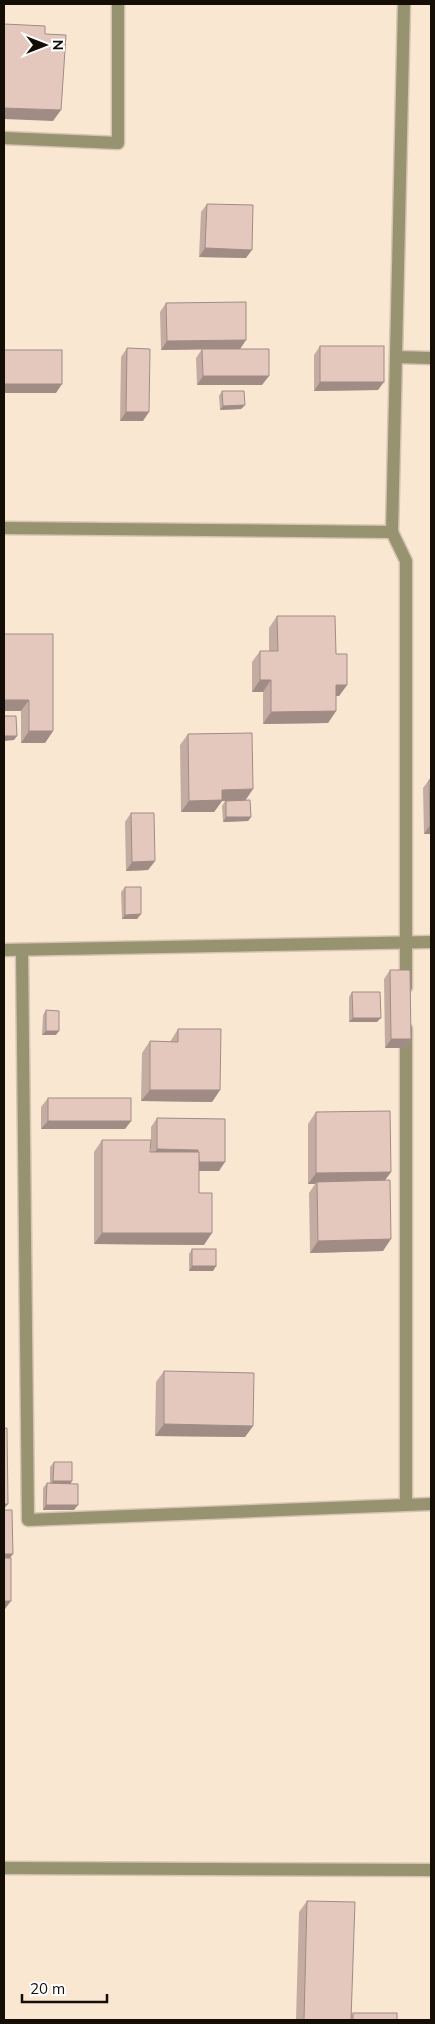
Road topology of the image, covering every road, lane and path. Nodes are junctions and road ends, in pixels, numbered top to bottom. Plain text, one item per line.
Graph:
1 (118, 4) edge
2 (404, 4) edge
3 (4, 138) edge
4 (396, 357) junction
5 (431, 358) edge
6 (4, 528) edge
7 (392, 532) junction
8 (406, 942) junction
9 (431, 942) edge
10 (4, 950) edge
11 (22, 950) junction
12 (406, 1001) edge
13 (406, 1021) edge
14 (406, 1504) junction
15 (431, 1504) edge
16 (4, 1868) edge
17 (431, 1870) edge

1 - 3 street
2 - 4 street
4 - 5 street
4 - 7 street
6 - 7 street
7 - 8 street
8 - 9 street
8 - 11 street
8 - 12 street
10 - 11 street
11 - 14 street
13 - 14 street
14 - 15 street
16 - 17 street

